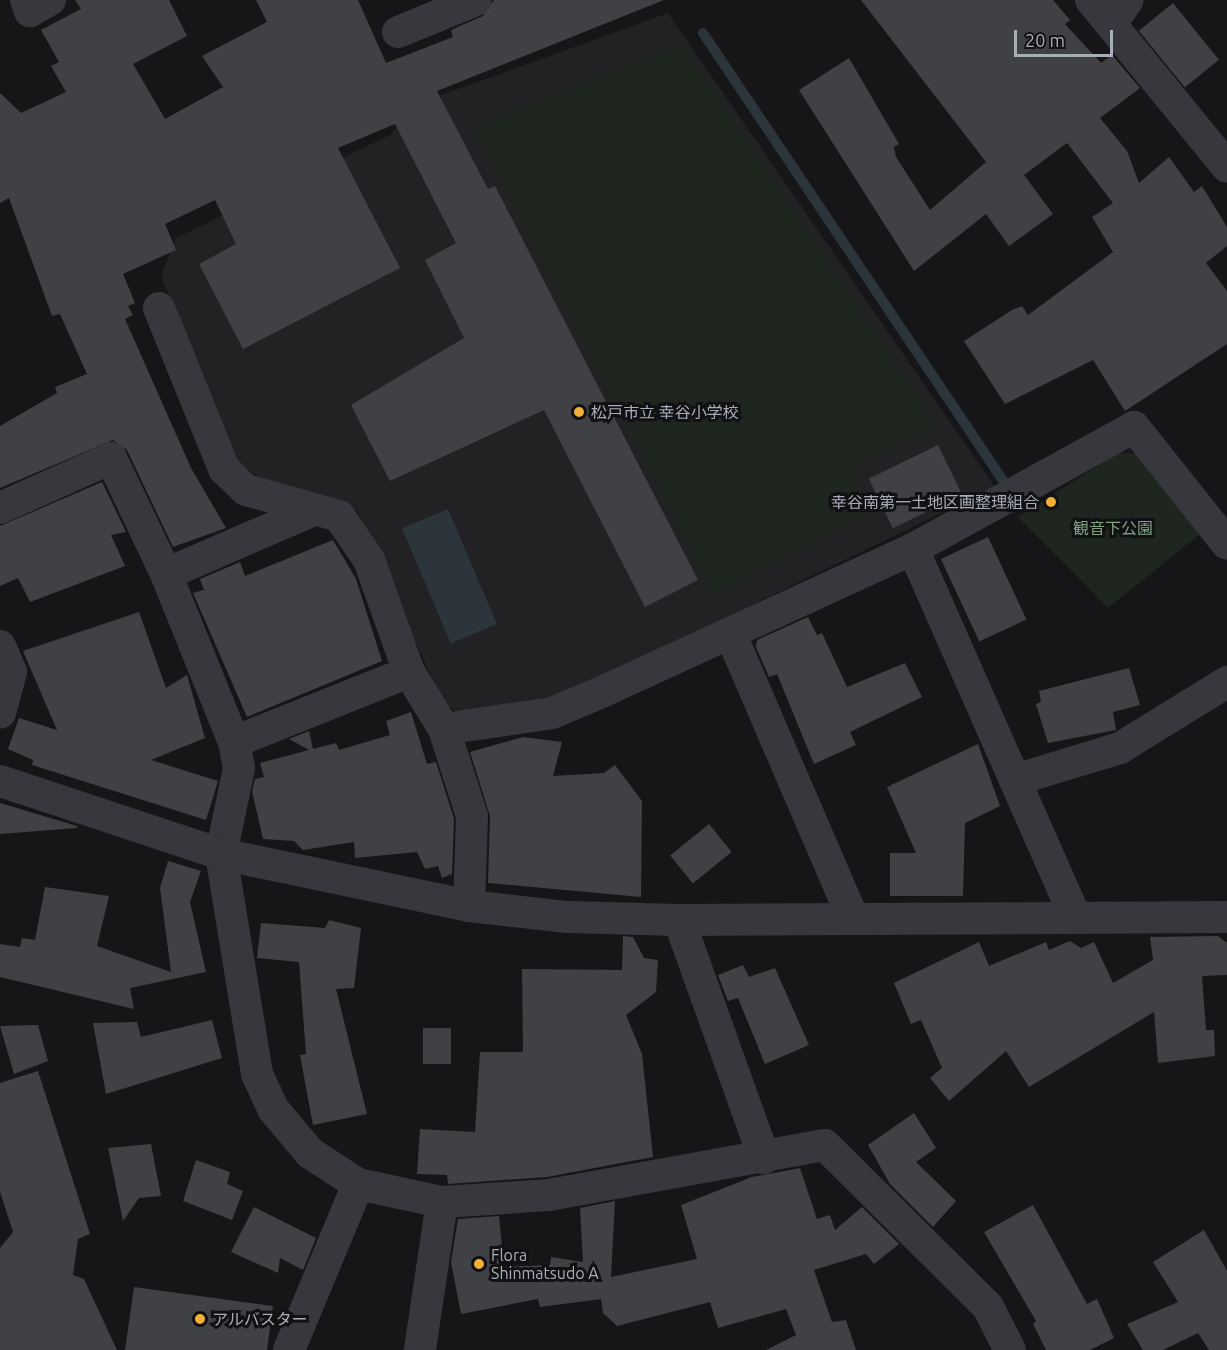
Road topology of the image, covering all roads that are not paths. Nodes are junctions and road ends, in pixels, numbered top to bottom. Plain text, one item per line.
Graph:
1 (26, 0) edge
2 (50, 0) edge
3 (476, 0) edge
4 (1091, 0) edge
5 (1120, 12) edge
6 (398, 32) dead end
7 (1227, 167) edge
8 (159, 308) dead end
9 (0, 508) edge
10 (314, 510) junction
11 (1227, 544) edge
12 (913, 549) junction
13 (166, 574) junction
14 (730, 636) junction
15 (0, 646) edge
16 (409, 672) junction
17 (1227, 682) edge
18 (0, 713) edge
19 (444, 729) junction
20 (234, 742) junction
21 (1018, 779) junction
22 (0, 782) edge
23 (221, 854) junction
24 (469, 906) junction
25 (1075, 917) junction
26 (1227, 917) edge
27 (853, 918) junction
28 (679, 920) junction
29 (764, 1158) junction
30 (358, 1184) junction
31 (442, 1202) junction
32 (289, 1350) edge
33 (420, 1350) edge
34 (1010, 1350) edge

1 - 2 street
3 - 6 street
4 - 5 street
5 - 7 street
8 - 10 street
9 - 13 street
10 - 13 street
10 - 16 street
11 - 12 street
12 - 14 street
12 - 21 street
13 - 20 street
14 - 19 street
14 - 27 street
15 - 18 street
16 - 19 street
16 - 20 street
17 - 21 street
19 - 24 street
20 - 23 street
21 - 25 street
22 - 23 street
23 - 24 street
23 - 30 street
24 - 28 street
25 - 26 street
25 - 27 street
27 - 28 street
28 - 29 street
29 - 31 street
29 - 34 street
30 - 31 street
30 - 32 street
31 - 33 street

